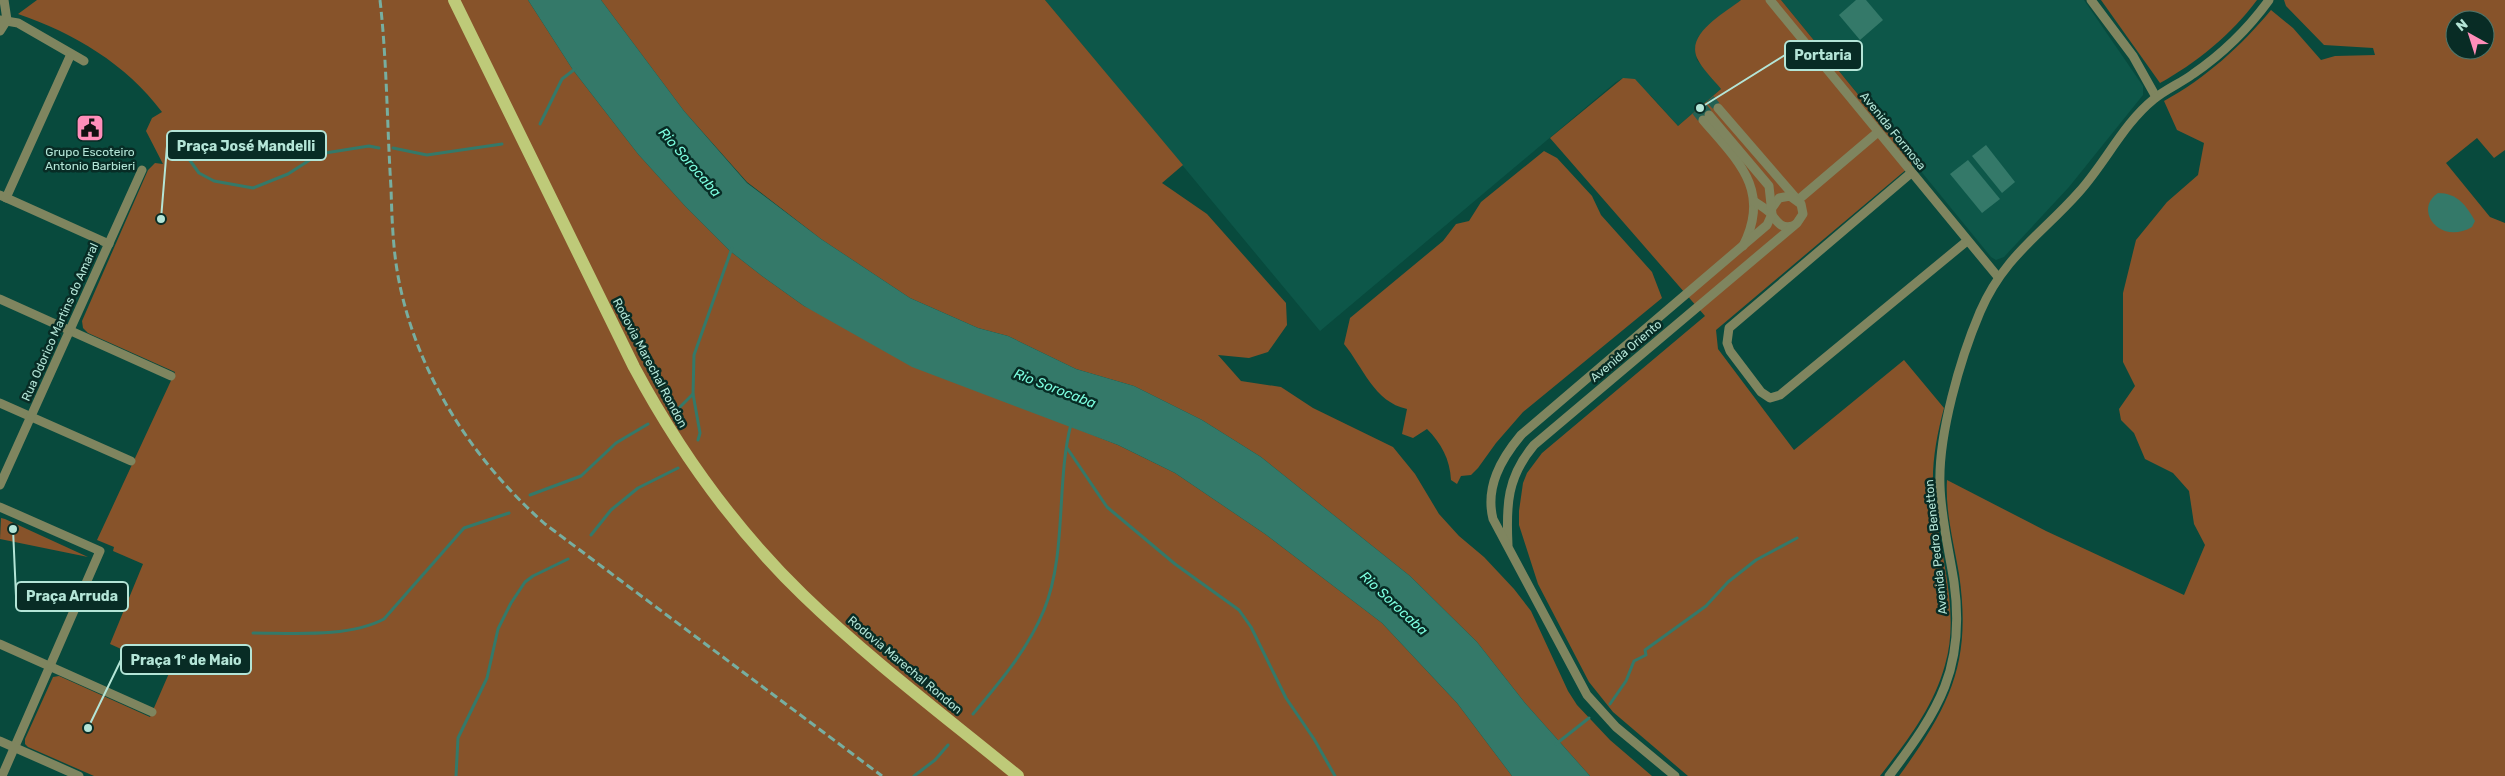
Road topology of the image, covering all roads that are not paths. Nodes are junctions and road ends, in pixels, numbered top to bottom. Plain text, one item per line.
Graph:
1 (4, 0) edge
2 (454, 0) edge
3 (1770, 0) edge
4 (2092, 0) edge
5 (2269, 0) edge
6 (3, 20) edge
7 (0, 31) edge
8 (71, 54) junction
9 (84, 61) dead end
10 (2156, 97) junction
11 (1718, 108) tunnel mouth
12 (1878, 132) junction
13 (142, 170) dead end
14 (1911, 173) junction
15 (1749, 177) junction
16 (1769, 186) junction
17 (3, 196) edge
18 (1796, 199) junction
19 (1754, 201) junction
20 (1772, 211) junction
21 (1794, 226) junction
22 (1967, 241) junction
23 (109, 244) junction
24 (1741, 249) junction
25 (1998, 277) junction
26 (0, 299) edge
27 (70, 330) junction
28 (171, 376) dead end
29 (0, 402) edge
30 (31, 416) junction
31 (131, 461) dead end
32 (0, 485) edge
33 (0, 507) edge
34 (1509, 548) junction
35 (0, 644) edge
36 (50, 666) junction
37 (152, 712) dead end
38 (0, 741) edge
39 (14, 747) junction
40 (2, 776) edge
41 (79, 776) edge
42 (1018, 776) edge
43 (1675, 776) edge
44 (1889, 776) edge

1 - 6 street
2 - 42 main road, Rodovia Marechal Rondon
3 - 12 street, Avenida Formosa
4 - 10 street
5 - 10 street, Avenida Pedro Benetton
6 - 7 street
6 - 8 street
8 - 9 street
8 - 17 street
10 - 25 street, Avenida Pedro Benetton
11 - 18 street
12 - 14 street, Avenida Formosa
12 - 18 street
13 - 23 street, Rua Odorico Martins do Amaral
14 - 22 street, Avenida Formosa
14 - 22 street
15 - 16 street
15 - 16 street, Avenida Oriento
15 - 19 street, Avenida Oriento
16 - 20 street
17 - 23 street
18 - 20 street
18 - 21 street
19 - 20 street
19 - 24 street, Avenida Oriento
20 - 21 street
20 - 24 street, Avenida Oriento
21 - 34 street, Avenida Oriento
22 - 25 street, Avenida Formosa
23 - 27 street, Rua Odorico Martins do Amaral
24 - 34 street, Avenida Oriento
25 - 44 street, Avenida Pedro Benetton
26 - 27 street
27 - 28 street
27 - 30 street, Rua Odorico Martins do Amaral
29 - 30 street
30 - 31 street
30 - 32 street, Rua Odorico Martins do Amaral
33 - 36 street
34 - 43 street, Avenida Oriento
35 - 36 street
36 - 37 street
36 - 39 street
38 - 39 street
39 - 40 street
39 - 41 street

